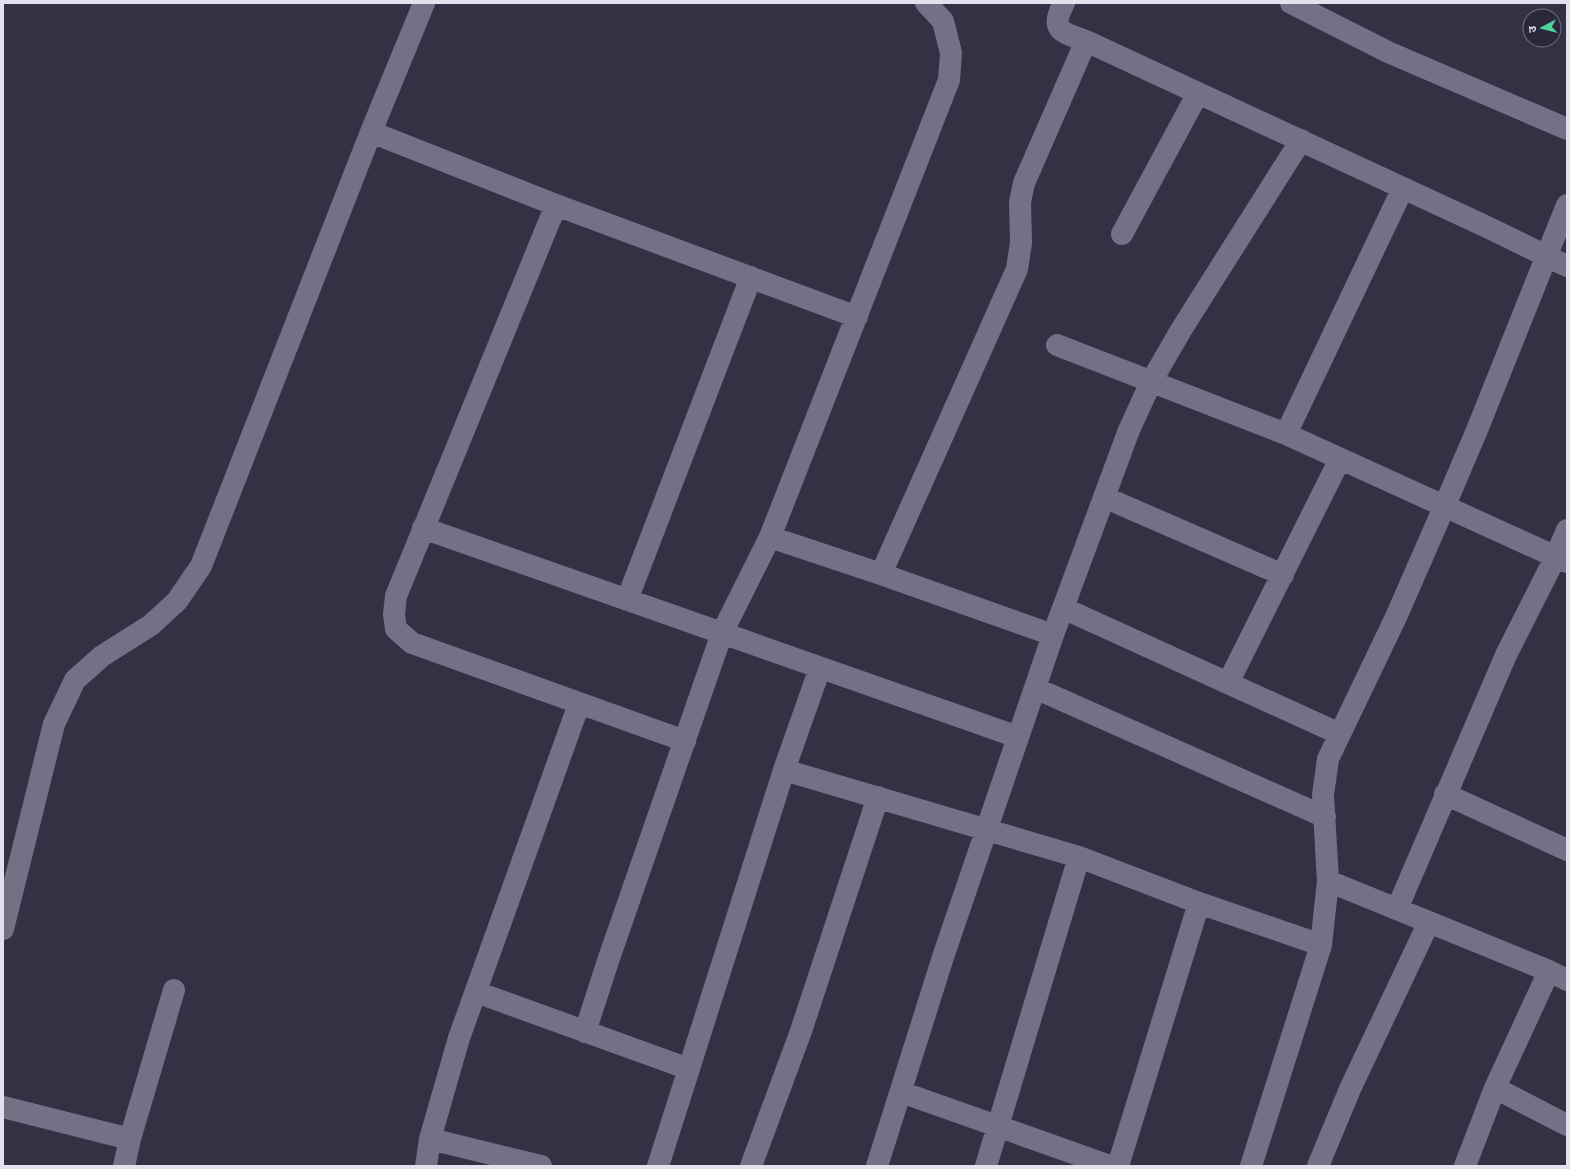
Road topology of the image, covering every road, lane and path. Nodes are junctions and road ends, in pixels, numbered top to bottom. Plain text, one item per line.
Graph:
1 (424, 3) edge
2 (926, 3) edge
3 (1064, 3) edge
4 (1291, 3) edge
5 (1086, 41) junction
6 (1198, 93) junction
7 (1567, 129) edge
8 (372, 132) junction
9 (1301, 140) junction
10 (1403, 188) junction
11 (556, 205) junction
12 (1567, 205) edge
13 (1122, 234) dead end
14 (1546, 256) junction
15 (1567, 266) edge
16 (751, 277) junction
17 (857, 316) junction
18 (1057, 345) dead end
19 (1151, 382) junction
20 (1286, 434) junction
21 (1340, 458) junction
22 (1104, 497) junction
23 (1445, 505) junction
24 (423, 528) junction
25 (1567, 530) edge
26 (770, 537) junction
27 (1561, 559) edge
28 (881, 574) junction
29 (1282, 575) junction
30 (627, 600) junction
31 (1063, 608) junction
32 (722, 633) junction
33 (1053, 635) junction
34 (820, 668) junction
35 (1228, 683) junction
36 (1035, 688) junction
37 (579, 704) junction
38 (1340, 734) junction
39 (1018, 737) junction
40 (685, 741) junction
41 (784, 770) junction
42 (1445, 794) junction
43 (878, 797) junction
44 (1325, 817) junction
45 (987, 829) junction
46 (1567, 850) edge
47 (1079, 857) junction
48 (1328, 881) junction
49 (1199, 903) junction
50 (1397, 909) junction
51 (1428, 922) junction
52 (3, 930) edge
53 (1321, 945) junction
54 (1558, 976) edge
55 (174, 990) dead end
56 (476, 992) junction
57 (585, 1032) junction
58 (689, 1069) junction
59 (1495, 1088) junction
60 (901, 1092) junction
61 (3, 1107) edge
62 (1567, 1125) edge
63 (997, 1126) junction
64 (130, 1139) junction
65 (430, 1139) junction
66 (124, 1166) edge
67 (426, 1166) edge
68 (541, 1166) edge
69 (658, 1166) edge
70 (751, 1166) edge
71 (877, 1166) edge
72 (986, 1166) edge
73 (1110, 1166) edge
74 (1118, 1166) edge
75 (1251, 1166) edge
76 (1318, 1166) edge
77 (1465, 1166) edge

1 - 8 street
2 - 17 street
3 - 5 street
4 - 7 street
5 - 6 street
5 - 28 street
6 - 9 street
6 - 13 street
8 - 11 street
8 - 52 street
9 - 10 street
9 - 19 street
10 - 14 street
10 - 20 street
11 - 16 street
11 - 24 street
12 - 14 street
14 - 15 street
14 - 23 street
16 - 17 street
16 - 30 street
17 - 26 street
18 - 19 street
19 - 20 street
19 - 22 street
20 - 21 street
21 - 23 street
21 - 29 street
22 - 29 street
22 - 31 street
23 - 27 street
23 - 38 street
24 - 30 street
24 - 37 street
25 - 27 street
26 - 28 street
26 - 32 street
27 - 42 street
28 - 33 street
29 - 35 street
30 - 32 street
31 - 33 street
31 - 35 street
32 - 34 street
32 - 40 street
33 - 36 street
34 - 39 street
34 - 41 street
35 - 38 street
36 - 39 street
36 - 44 street
37 - 40 street
37 - 56 street
38 - 44 street
39 - 45 street
40 - 57 street
41 - 43 street
41 - 58 street
42 - 46 street
42 - 50 street
43 - 45 street
43 - 70 street
44 - 48 street
45 - 47 street
45 - 60 street
47 - 49 street
47 - 63 street
48 - 50 street
48 - 53 street
49 - 53 street
49 - 74 street
50 - 51 street
51 - 54 street
51 - 76 street
53 - 75 street
54 - 59 street
55 - 64 street
56 - 57 street
56 - 65 street
57 - 58 street
58 - 69 street
59 - 62 street
59 - 77 street
60 - 63 street
60 - 71 street
61 - 64 street
63 - 72 street
63 - 73 street
64 - 66 street
65 - 67 street
65 - 68 street

